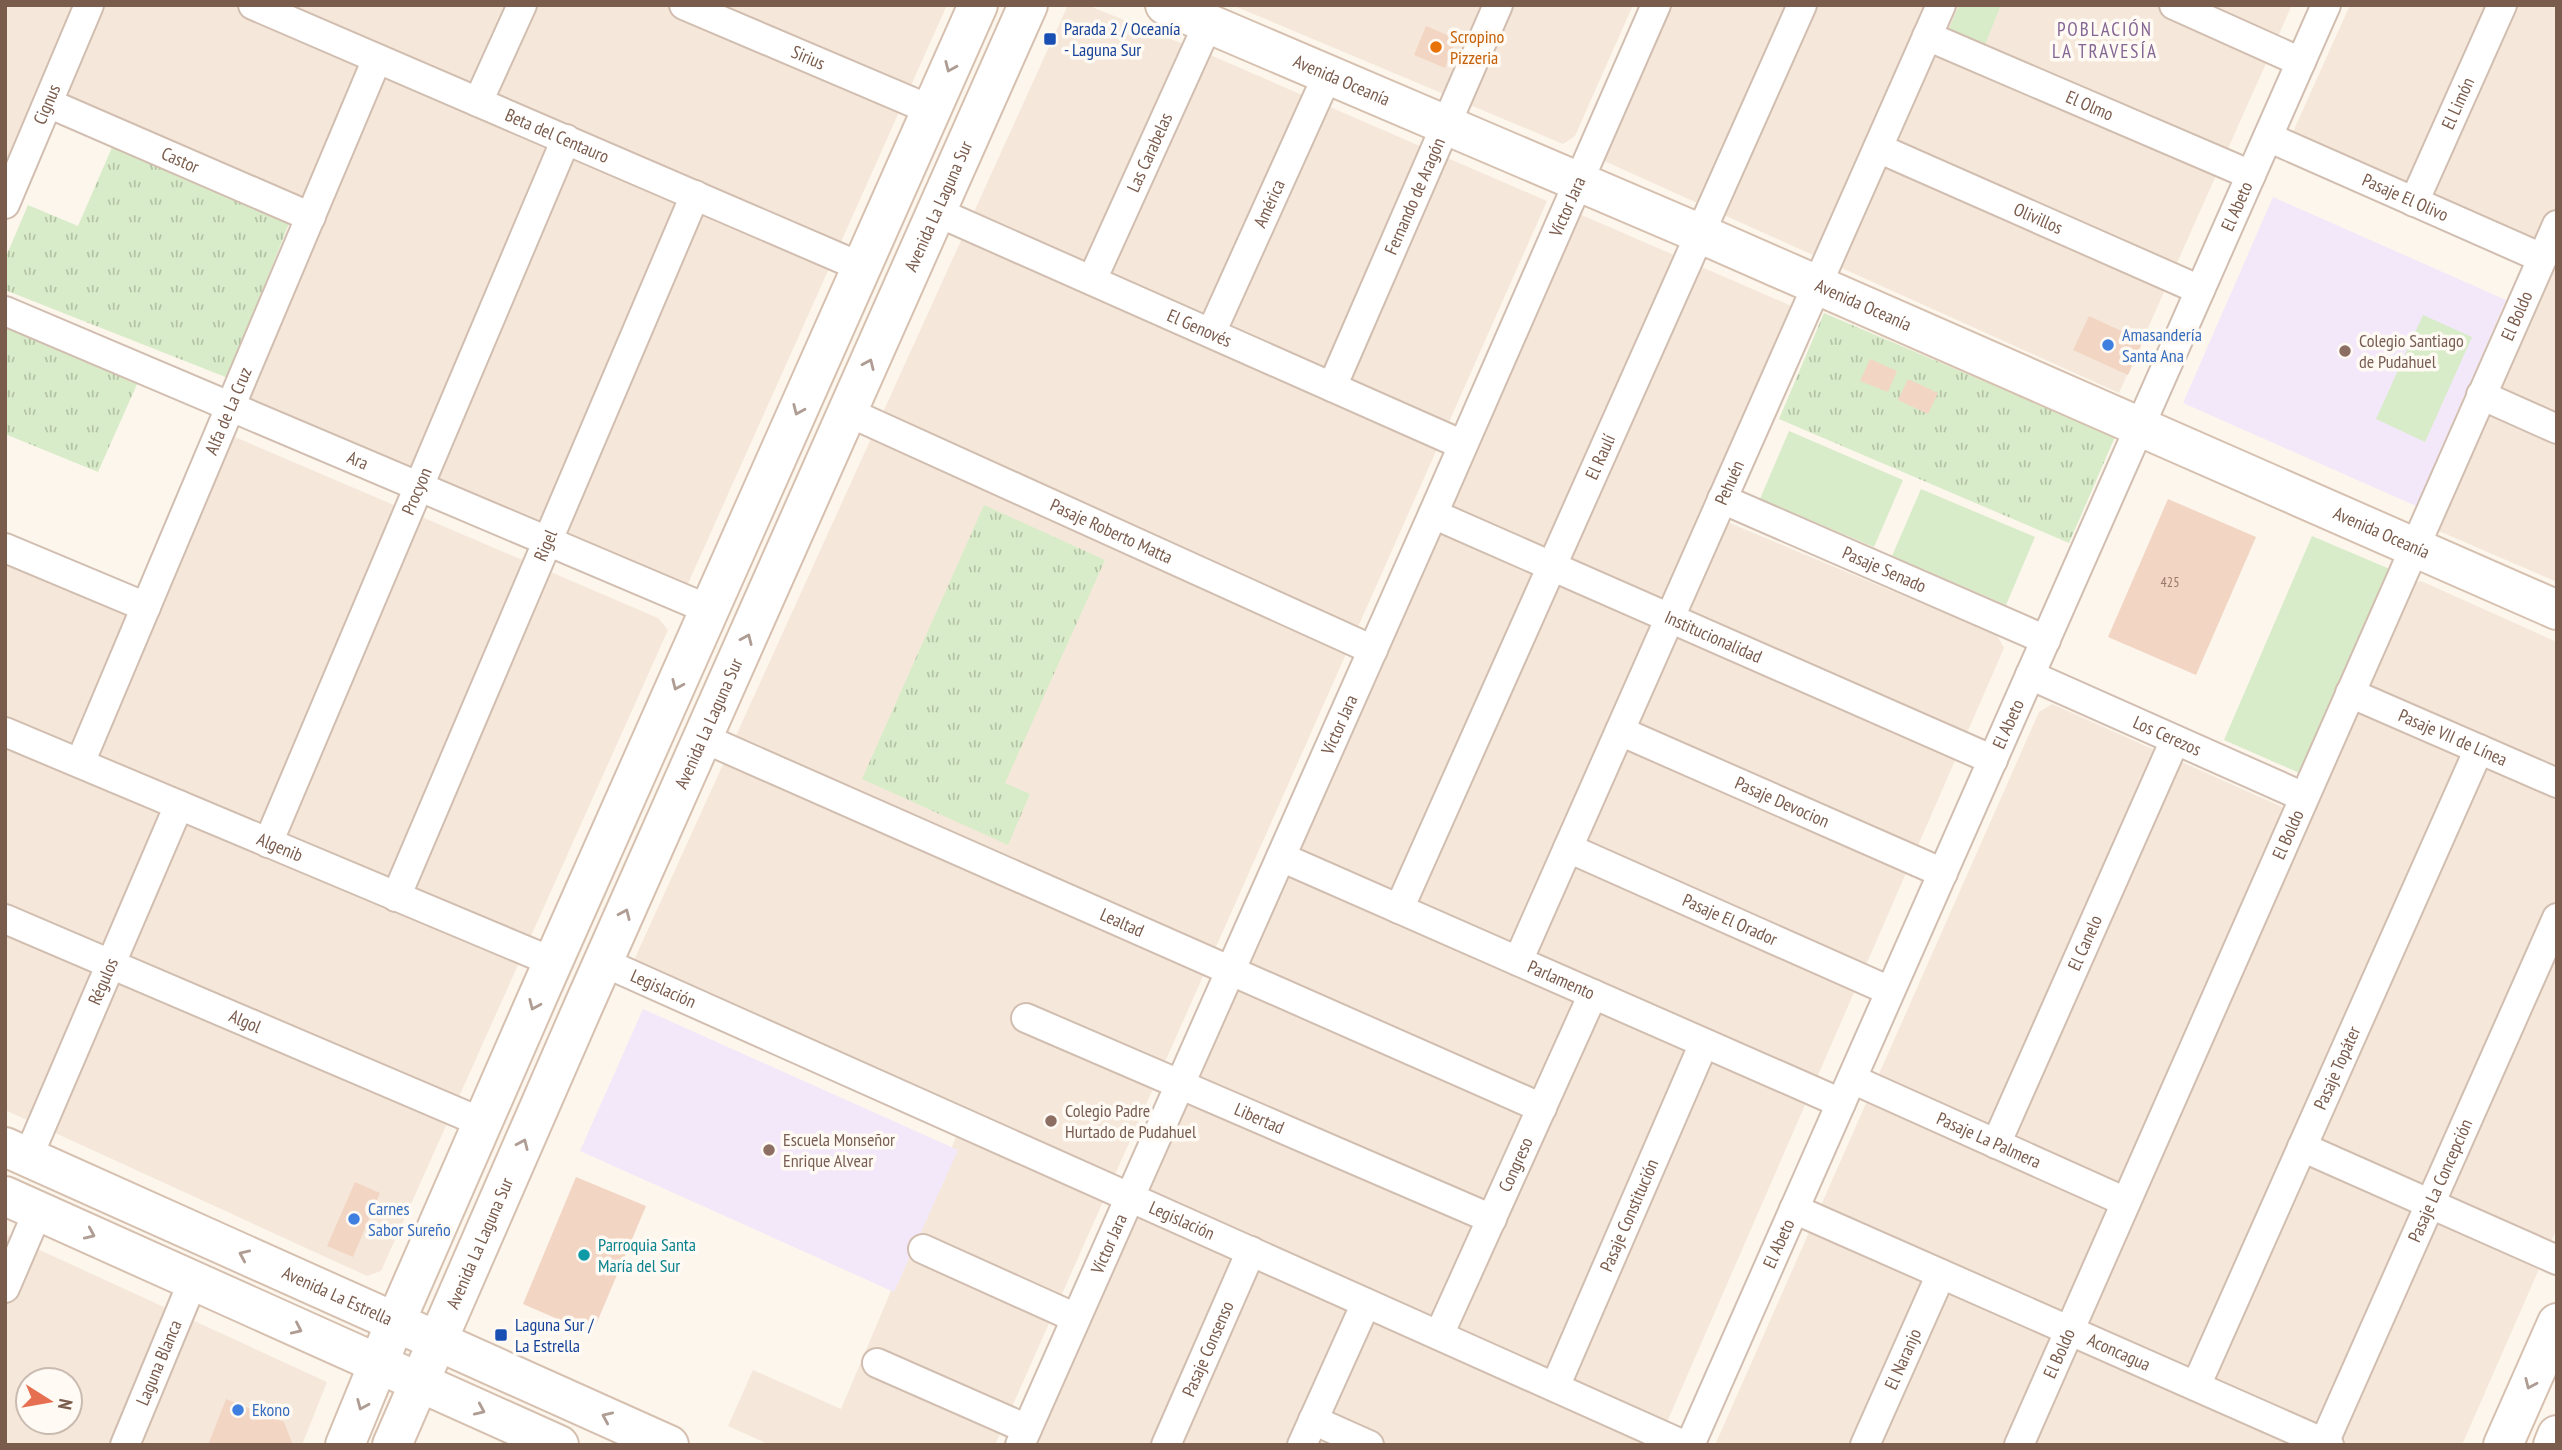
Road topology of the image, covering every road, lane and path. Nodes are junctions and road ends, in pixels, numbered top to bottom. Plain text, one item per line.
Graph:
1 (89, 5) edge
2 (253, 5) edge
3 (522, 5) edge
4 (684, 5) edge
5 (978, 5) edge
6 (1028, 5) edge
7 (1165, 5) edge
8 (1498, 5) edge
9 (1656, 5) edge
10 (1802, 5) edge
11 (1941, 5) edge
12 (2174, 5) edge
13 (2326, 5) edge
14 (2502, 5) edge
15 (1208, 23) junction
16 (1927, 36) junction
17 (377, 59) junction
18 (2301, 62) junction
19 (1328, 74) junction
20 (478, 102) junction
21 (48, 103) junction
22 (930, 110) junction
23 (1446, 124) junction
24 (2268, 137) junction
25 (566, 139) junction
26 (1878, 148) junction
27 (15, 153) edge
28 (2251, 175) junction
29 (1580, 181) junction
30 (695, 195) junction
31 (2414, 201) junction
32 (5, 204) edge
33 (937, 212) junction
34 (311, 217) junction
35 (2557, 226) edge
36 (1701, 234) junction
37 (2542, 258) junction
38 (861, 267) junction
39 (1092, 281) junction
40 (1818, 285) junction
41 (2200, 290) junction
42 (5, 311) edge
43 (1211, 333) junction
44 (1332, 387) junction
45 (2481, 395) junction
46 (230, 407) junction
47 (848, 412) junction
48 (2140, 427) junction
49 (2557, 429) edge
50 (1463, 445) junction
51 (419, 487) junction
52 (1722, 499) junction
53 (1433, 514) junction
54 (547, 541) junction
55 (5, 548) edge
56 (2415, 548) junction
57 (1552, 566) junction
58 (146, 607) junction
59 (710, 610) junction
60 (2557, 610) edge
61 (1670, 618) junction
62 (2046, 640) junction
63 (1373, 650) junction
64 (2030, 675) junction
65 (2350, 692) junction
66 (1620, 731) junction
67 (5, 732) edge
68 (703, 738) junction
69 (2175, 740) junction
70 (2479, 749) junction
71 (1993, 760) junction
72 (80, 763) junction
73 (2557, 783) edge
74 (2304, 797) junction
75 (179, 805) junction
76 (268, 843) junction
77 (1568, 848) junction
78 (1281, 857) junction
79 (1942, 873) junction
80 (396, 897) junction
81 (1399, 909) junction
82 (2557, 918) edge
83 (5, 919) edge
84 (1518, 961) junction
85 (554, 962) junction
86 (603, 962) junction
87 (111, 964) junction
88 (1231, 971) junction
89 (1890, 991) junction
90 (1593, 994) junction
91 (1026, 1018) dead end
92 (1704, 1043) junction
93 (1180, 1085) junction
94 (1846, 1091) junction
95 (1542, 1108) junction
96 (483, 1123) junction
97 (1997, 1144) junction
98 (2302, 1147) junction
99 (17, 1152) edge
100 (1130, 1198) junction
101 (2126, 1202) junction
102 (22, 1203) edge
103 (2430, 1203) junction
104 (1794, 1209) junction
105 (1492, 1219) junction
106 (923, 1249) dead end
107 (1251, 1251) junction
108 (2557, 1260) edge
109 (1941, 1274) junction
110 (193, 1281) junction
111 (5, 1288) edge
112 (1366, 1303) junction
113 (1076, 1318) junction
114 (395, 1323) junction
115 (2557, 1323) edge
116 (2070, 1330) junction
117 (1439, 1335) junction
118 (436, 1341) junction
119 (877, 1363) dead end
120 (378, 1365) junction
121 (418, 1383) junction
122 (2196, 1386) junction
123 (1555, 1387) junction
124 (1308, 1433) edge
125 (2557, 1435) edge
126 (1023, 1437) edge
127 (2327, 1444) edge
128 (125, 1445) edge
129 (345, 1445) edge
130 (392, 1445) edge
131 (559, 1445) edge
132 (670, 1445) edge
133 (1166, 1445) edge
134 (1369, 1445) edge
135 (1684, 1445) edge
136 (1690, 1445) edge
137 (1865, 1445) edge
138 (2020, 1445) edge
139 (2502, 1445) edge
140 (2553, 1445) edge

1 - 21 street, Cignus
2 - 17 street, Beta del Centauro
3 - 20 street
4 - 22 street, Sirius
5 -> 22 street
6 - 33 street, Avenida La Laguna Sur
7 - 15 street, Avenida Oceanía
8 - 23 street, Fernando de Aragón
9 - 29 street, Víctor Jara
10 - 36 street, El Raulí
11 - 16 street, Pehuén
12 - 18 street
13 - 18 street, El Abeto
14 - 31 street, El Limón
15 - 19 street, Avenida Oceanía
15 - 39 street, Las Carabelas
16 - 26 street, Pehuén
16 - 28 street, El Olmo
17 - 20 street, Beta del Centauro
17 - 34 street, Alfa de La Cruz
18 - 24 street, El Abeto
19 - 23 street, Avenida Oceanía
19 - 43 street, América
20 - 25 street, Beta del Centauro
21 - 27 street, Cignus
21 - 34 street, Castor
22 - 38 street
23 - 29 street, Avenida Oceanía
23 - 44 street, Fernando de Aragón
24 - 28 street, El Abeto
24 - 31 street, Pasaje El Olivo
25 - 30 street, Beta del Centauro
25 - 51 street, Procyon
26 - 40 street, Pehuén
26 - 41 street, Olivillos
27 - 32 street, Cignus
28 - 41 street, El Abeto
29 - 36 street, Avenida Oceanía
29 - 50 street, Víctor Jara
30 - 38 street, Beta del Centauro
30 - 54 street, Rigel
31 - 37 street, Pasaje El Olivo
33 - 39 street, El Genovés
47 -> 33 street, Avenida La Laguna Sur
34 - 46 street, Alfa de La Cruz
35 - 37 street, El Boldo
36 - 40 street, Avenida Oceanía
36 - 57 street, El Raulí
37 - 45 street, El Boldo
38 -> 59 street
39 - 43 street, El Genovés
40 - 48 street, Avenida Oceanía
40 - 52 street, Pehuén
41 - 48 street, El Abeto
42 - 46 street, Ara
43 - 44 street, El Genovés
44 - 50 street, El Genovés
45 - 49 street
45 - 56 street, El Boldo
46 - 51 street, Ara
46 - 58 street, Alfa de La Cruz
47 - 63 street, Pasaje Roberto Matta
68 -> 47 street, Avenida La Laguna Sur
48 - 56 street, Avenida Oceanía
48 - 62 street, El Abeto
50 - 53 street, Víctor Jara
51 - 54 street, Ara
51 - 76 street, Procyon
52 - 61 street, Pehuén
52 - 62 street, Pasaje Senado
53 - 57 street, Institucionalidad
53 - 63 street, Víctor Jara
54 - 59 street, Ara
54 - 80 street, Rigel
55 - 58 street
56 - 60 street, Avenida Oceanía
56 - 65 street, El Boldo
57 - 61 street, Institucionalidad
57 - 81 street, El Raulí
58 - 72 street, Alfa de La Cruz
59 -> 85 street
61 - 66 street, Pehuén
61 - 71 street, Institucionalidad
62 - 64 street, El Abeto
63 - 78 street, Víctor Jara
64 - 69 street, Los Cerezos
64 - 71 street, El Abeto
65 - 70 street, Pasaje VII de Línea
65 - 74 street, El Boldo
66 - 77 street, Pehuén
66 - 79 street, Pasaje Devocion
67 - 72 street, Algenib
86 -> 68 street, Avenida La Laguna Sur
68 - 88 street, Lealtad
69 - 74 street, Los Cerezos
69 - 97 street, El Canelo
70 - 73 street, Pasaje VII de Línea
70 - 98 street, Pasaje Topáter
71 - 79 street, El Abeto
72 - 75 street, Algenib
74 - 101 street, El Boldo
75 - 76 street, Algenib
75 - 87 street, Régulos
76 - 80 street, Algenib
77 - 84 street, Pehuén
77 - 89 street, Pasaje El Orador
78 - 81 street, Parlamento
78 - 88 street, Víctor Jara
79 - 89 street, El Abeto
80 - 85 street, Algenib
81 - 84 street, Parlamento
82 - 103 street, Pasaje La Concepción
83 - 87 street, Algol
84 - 90 street, Parlamento
85 -> 96 street
86 - 100 street, Legislación
118 -> 86 street, Avenida La Laguna Sur
87 - 96 street, Algol
87 - 99 street, Régulos
88 - 93 street, Víctor Jara
88 - 95 street, Lealtad
89 - 94 street, El Abeto
90 - 92 street, Parlamento
90 - 95 street, Congreso
91 - 93 street, Libertad
92 - 94 street, Parlamento
92 - 123 street, Pasaje Constitución
93 - 100 street, Víctor Jara
93 - 105 street, Libertad
94 - 97 street, Pasaje La Palmera
94 - 104 street, El Abeto
95 - 105 street, Congreso
96 - 114 street
97 - 101 street, Pasaje La Palmera
98 - 103 street
98 - 122 street, Pasaje Topáter
114 -> 99 street, Avenida La Estrella
100 - 107 street, Legislación
100 - 113 street, Víctor Jara
101 - 116 street, El Boldo
102 -> 110 street
102 - 111 street
103 - 108 street
103 - 127 street, Pasaje La Concepción
104 - 109 street, Aconcagua
104 - 136 street, El Abeto
105 - 117 street, Congreso
106 - 113 street
107 - 112 street, Legislación
107 - 133 street, Pasaje Consenso
109 - 116 street, Aconcagua
109 - 137 street, El Naranjo
110 -> 120 street
110 - 128 street, Laguna Blanca
112 - 117 street, Legislación
112 - 124 street
113 - 126 street, Víctor Jara
114 - 118 street, Avenida La Estrella
114 - 120 street
115 -> 139 street
116 - 122 street, Aconcagua
116 - 138 street, El Boldo
117 - 123 street, Legislación
118 - 121 street, Avenida La Laguna Sur
132 -> 118 street, Avenida La Estrella
119 - 126 street
120 - 121 street
120 -> 129 street
121 - 130 street, Avenida La Laguna Sur
121 -> 131 street
122 - 127 street, Aconcagua
123 - 135 street, Legislación
124 - 134 street
125 - 140 street

